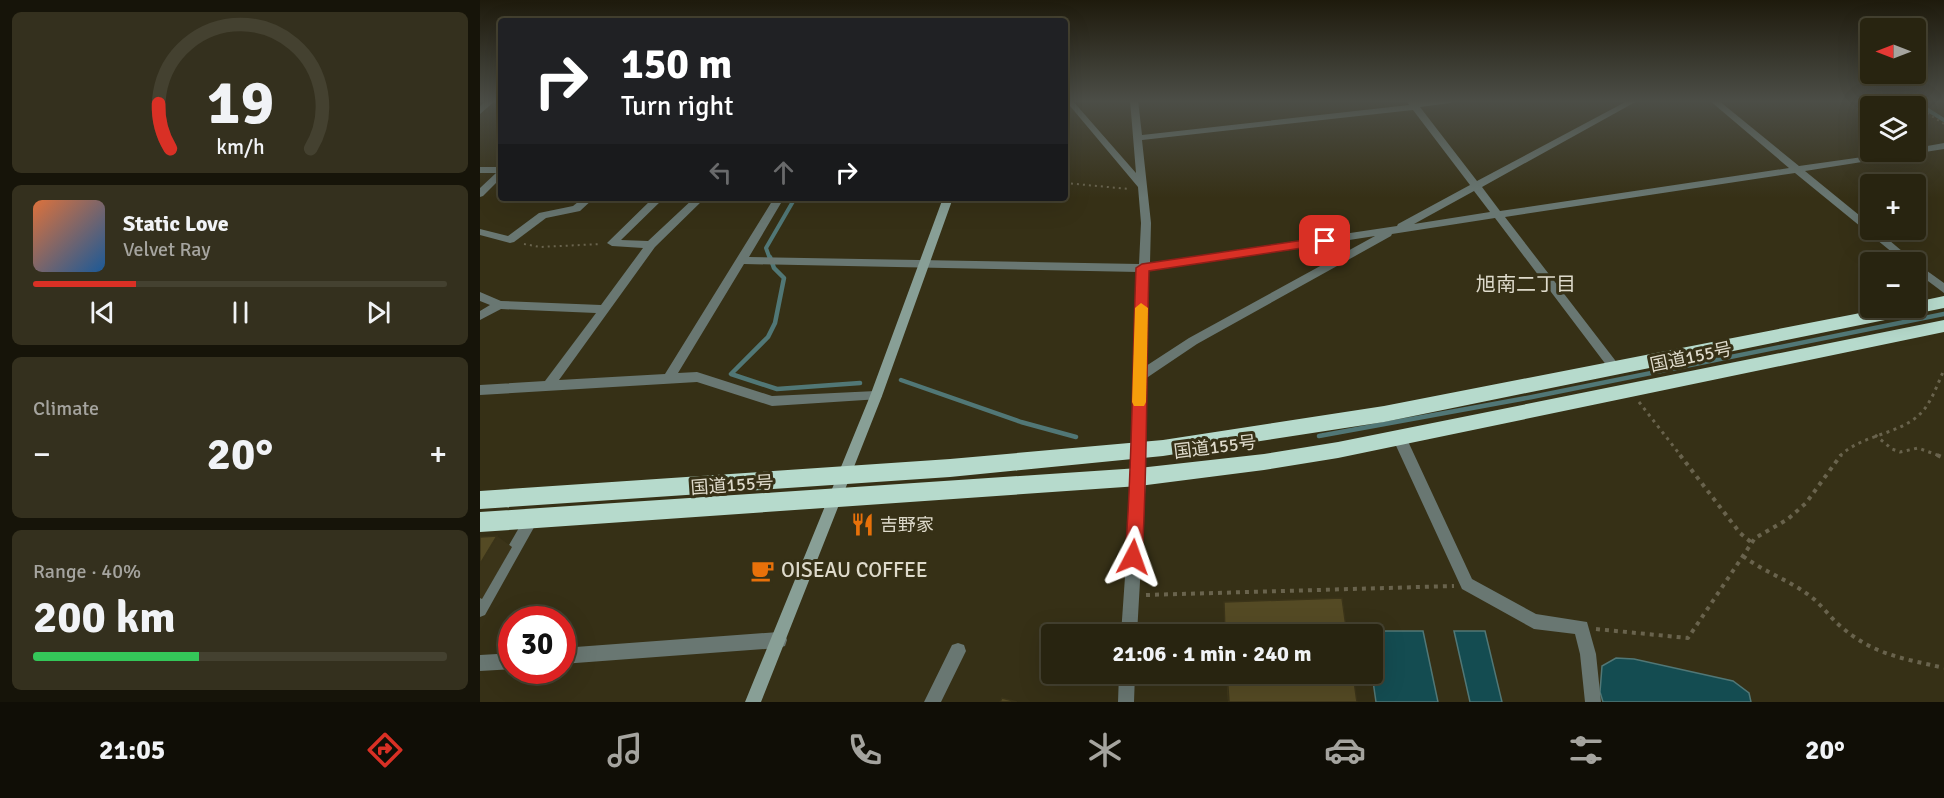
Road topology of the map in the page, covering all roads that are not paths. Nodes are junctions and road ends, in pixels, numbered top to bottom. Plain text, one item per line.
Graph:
1 (1096, 133) edge
2 (1137, 133) edge
3 (1180, 133) edge
4 (1435, 133) edge
5 (1574, 133) edge
6 (1752, 133) edge
7 (1137, 138) junction
8 (1944, 146) edge
9 (1926, 149) edge
10 (1860, 160) edge
11 (480, 170) edge
12 (1796, 170) junction
13 (498, 172) edge
14 (498, 175) edge
15 (1476, 186) junction
16 (1143, 188) junction
17 (480, 194) edge
18 (585, 201) edge
19 (656, 201) edge
20 (697, 201) edge
21 (777, 201) edge
22 (947, 201) edge
23 (1497, 214) junction
24 (1393, 231) junction
25 (480, 232) edge
26 (651, 245) junction
27 (1898, 252) edge
28 (742, 260) junction
29 (924, 264) junction
30 (1142, 268) junction
31 (1926, 275) edge
32 (1944, 289) edge
33 (480, 296) edge
34 (1944, 302) edge
35 (499, 305) junction
36 (605, 309) junction
37 (480, 316) edge
38 (1944, 326) edge
39 (1614, 367) junction
40 (1139, 377) junction
41 (669, 378) junction
42 (550, 384) junction
43 (480, 390) edge
44 (876, 396) junction
45 (1399, 437) junction
46 (1140, 450) junction
47 (844, 475) junction
48 (1139, 477) junction
49 (480, 500) edge
50 (833, 500) junction
51 (532, 518) junction
52 (480, 522) edge
53 (480, 610) edge
54 (1129, 624) edge
55 (779, 640) junction
56 (958, 651) dead end
57 (576, 655) edge
58 (498, 662) edge
59 (480, 663) edge
60 (1127, 684) edge
61 (753, 702) edge
62 (932, 702) edge
63 (1126, 702) edge
64 (1593, 702) edge

1 - 16 street
2 - 7 street
3 - 7 street
4 - 15 street
5 - 15 street
6 - 12 street
7 - 16 street
8 - 9 street
10 - 12 street
11 - 13 street
12 - 23 street
12 - 27 street
14 - 17 street
15 - 23 street
15 - 24 street
16 - 30 street
18 - 25 street
19 - 26 street
20 - 26 street
21 - 28 street
22 - 29 street
23 - 24 street
23 - 39 street
24 - 30 street
24 - 40 street
26 - 36 street
28 - 29 street
28 - 41 street
29 - 30 street
29 - 44 street
30 - 40 street
31 - 32 street
33 - 35 street
34 - 39 highway, 国道155号
35 - 36 street
35 - 37 street
36 - 42 street
38 - 45 highway, 国道155号
39 - 46 highway, 国道155号
40 - 46 street
41 - 42 street
41 - 44 street
42 - 43 street
44 - 47 street
45 - 48 highway, 国道155号
45 - 64 street
46 - 47 highway, 国道155号
46 - 48 street
47 - 49 highway, 国道155号
47 - 50 street
48 - 50 highway, 国道155号
48 - 54 street
50 - 51 highway, 国道155号
50 - 55 street
51 - 52 highway, 国道155号
51 - 53 street
55 - 57 street
55 - 61 street
56 - 62 street
58 - 59 street
60 - 63 street

